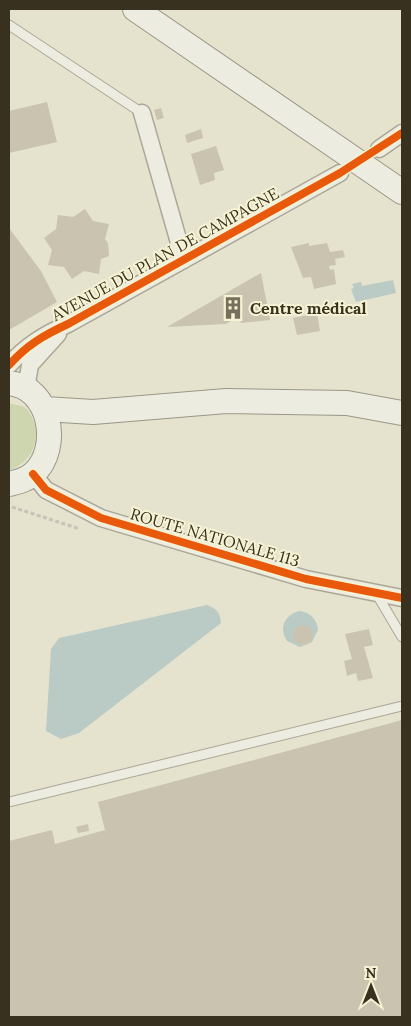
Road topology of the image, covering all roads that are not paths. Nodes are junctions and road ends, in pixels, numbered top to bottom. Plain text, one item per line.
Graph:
1 (135, 9) edge
2 (9, 25) edge
3 (142, 113) joint
4 (402, 133) edge
5 (379, 148) dead end
6 (340, 173) dead end
7 (402, 192) edge
8 (184, 260) junction
9 (68, 324) junction
10 (9, 365) edge
11 (18, 386) edge
12 (402, 397) edge
13 (347, 403) junction
14 (402, 413) edge
15 (47, 420) junction
16 (33, 474) junction
17 (10, 496) edge
18 (376, 592) junction
19 (402, 598) edge
20 (402, 637) edge
21 (402, 706) edge
22 (9, 802) edge

1 - 7 main road
2 - 3 lane
3 - 8 street
4 - 5 street
6 - 8 street, AVENUE DU PLAN DE CAMPAGNE
8 - 9 street, AVENUE DU PLAN DE CAMPAGNE
9 - 10 street, AVENUE DU PLAN DE CAMPAGNE
9 - 11 street, AVENUE DU PLAN DE CAMPAGNE
11 - 15 main road
12 - 13 main road
13 - 14 main road
13 - 15 main road
15 - 16 main road
16 - 17 main road
16 - 18 street, ROUTE NATIONALE 113
18 - 19 street, ROUTE NATIONALE 113
18 - 20 lane
21 - 22 lane

